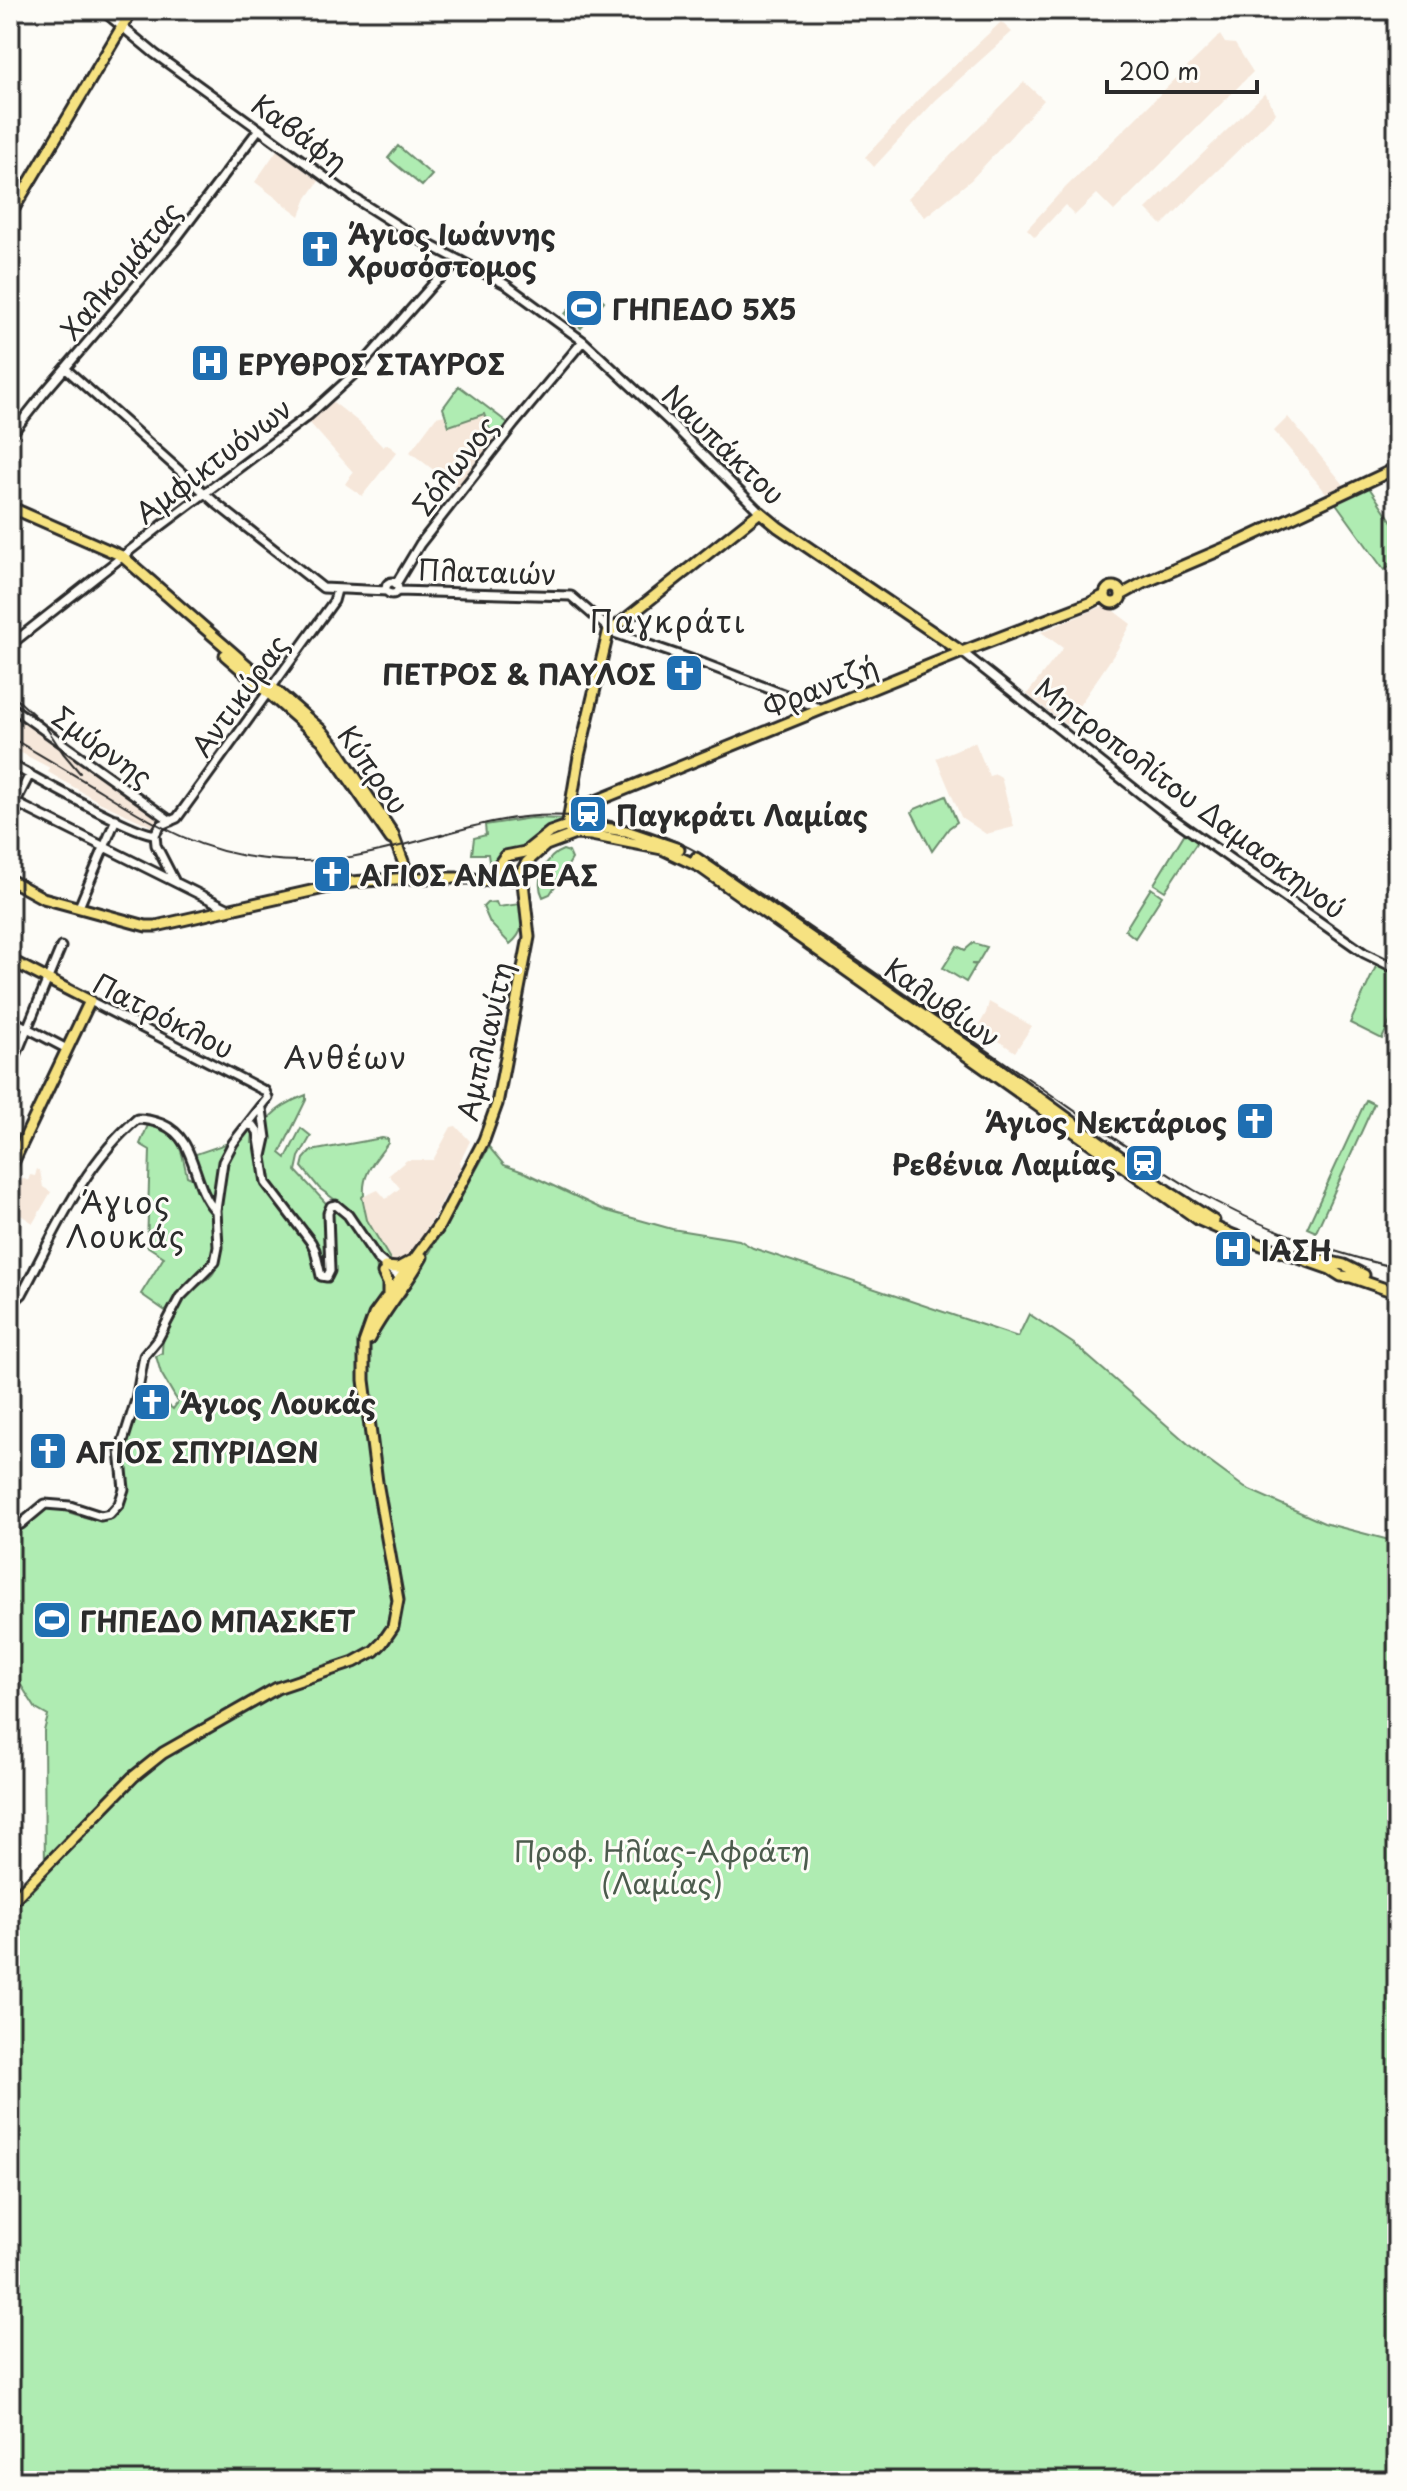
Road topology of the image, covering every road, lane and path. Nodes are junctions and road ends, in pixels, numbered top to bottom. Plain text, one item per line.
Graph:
1 (102, 10) edge
2 (132, 10) edge
3 (122, 27) junction
4 (259, 129) junction
5 (10, 215) edge
6 (461, 261) junction
7 (583, 341) junction
8 (66, 369) junction
9 (10, 436) edge
10 (1397, 468) edge
11 (204, 493) junction
12 (10, 510) edge
13 (760, 512) junction
14 (120, 558) junction
15 (397, 587) junction
16 (337, 590) junction
17 (610, 630) junction
18 (10, 645) edge
19 (962, 652) junction
20 (269, 690) junction
21 (10, 706) edge
22 (822, 709) junction
23 (10, 764) edge
24 (30, 774) junction
25 (13, 801) edge
26 (596, 801) junction
27 (598, 812) dead end
28 (10, 813) edge
29 (569, 816) junction
30 (116, 819) junction
31 (171, 821) junction
32 (155, 834) junction
33 (560, 838) junction
34 (105, 847) junction
35 (512, 855) junction
36 (499, 866) junction
37 (523, 869) junction
38 (408, 876) junction
39 (470, 878) junction
40 (507, 878) junction
41 (10, 880) edge
42 (175, 882) junction
43 (525, 904) junction
44 (79, 907) junction
45 (231, 910) junction
46 (61, 947) dead end
47 (10, 960) edge
48 (1397, 969) edge
49 (47, 979) junction
50 (90, 1001) junction
51 (10, 1019) edge
52 (27, 1028) junction
53 (67, 1049) junction
54 (10, 1062) edge
55 (262, 1107) junction
56 (250, 1123) junction
57 (263, 1126) junction
58 (261, 1162) junction
59 (10, 1169) edge
60 (216, 1210) junction
61 (439, 1225) junction
62 (416, 1256) junction
63 (384, 1270) junction
64 (1342, 1270) junction
65 (403, 1283) junction
66 (1397, 1286) edge
67 (1397, 1293) edge
68 (387, 1299) junction
69 (10, 1305) edge
70 (364, 1353) junction
71 (10, 1529) edge
72 (10, 1903) edge

1 - 3 street, Καβάφη
2 - 3 main road
3 - 4 street, Καβάφη
3 - 5 main road
4 - 6 street, Καβάφη
4 - 8 street, Χαλκομάτας
6 - 7 street, Ναυπάκτου
6 - 11 street, Αμφικτυόνων
7 - 13 street, Ναυπάκτου
7 - 15 street, Σόλωνος
8 - 9 street, Χαλκομάτας
8 - 11 street, Πλαταιών
10 - 19 main road, Φραντζή
11 - 14 street, Αμφικτυόνων
11 - 16 street, Πλαταιών
12 - 14 main road, Κύπρου
13 - 17 main road
13 - 19 main road, Ναυπάκτου
14 - 18 street, Αμφικτυόνων
14 - 20 main road, Κύπρου
15 - 16 street, Πλαταιών
15 - 17 street, Πλαταιών
16 - 20 street, Αντικύρας
17 - 22 street
17 - 29 main road
19 - 22 main road, Φραντζή
19 - 48 street, Μητροπολίτου Δαμασκηνού
20 - 31 street, Αντικύρας
20 - 38 main road, Κύπρου
21 - 31 street, Σμύρνης
22 - 26 main road, Φραντζή
23 - 24 street
24 - 25 street
24 - 30 street
25 - 28 street
25 - 34 street
26 - 27 main road
26 - 29 main road, Φραντζή
29 - 33 main road
29 - 35 main road
29 - 64 main road, Καλυβίων
30 - 32 street
30 - 34 street
31 - 32 street, Αντικύρας
32 - 42 street
33 - 37 main road
33 - 64 main road, Καλυβίων
34 - 42 street
34 - 44 street
35 - 36 main road
35 - 37 main road
36 - 39 main road
36 - 40 main road
37 - 40 main road
37 - 43 main road, Αμπλιανίτη
38 - 39 main road
38 - 45 main road
39 - 40 main road
40 - 43 main road, Αμπλιανίτη
41 - 44 main road
42 - 45 street
43 - 61 main road, Αμπλιανίτη
44 - 45 main road
46 - 49 street
47 - 49 main road, Πατρόκλου
49 - 50 main road, Πατρόκλου
49 - 52 street
50 - 53 main road
50 - 55 street, Πατρόκλου
51 - 52 street
52 - 53 street
52 - 54 street
53 - 59 main road
55 - 56 street
55 - 57 street
56 - 57 street
56 - 58 street
56 - 60 street
57 - 58 street
58 - 63 street
60 - 69 street
60 - 71 street
61 - 62 main road, Αμπλιανίτη
61 - 65 main road, Αμπλιανίτη
62 - 63 main road
62 - 65 main road, Αμπλιανίτη
63 - 65 street
63 - 68 main road
64 - 66 main road, Καλυβίων
64 - 67 main road, Καλυβίων
65 - 68 main road
65 - 70 main road
68 - 70 main road
70 - 72 main road

